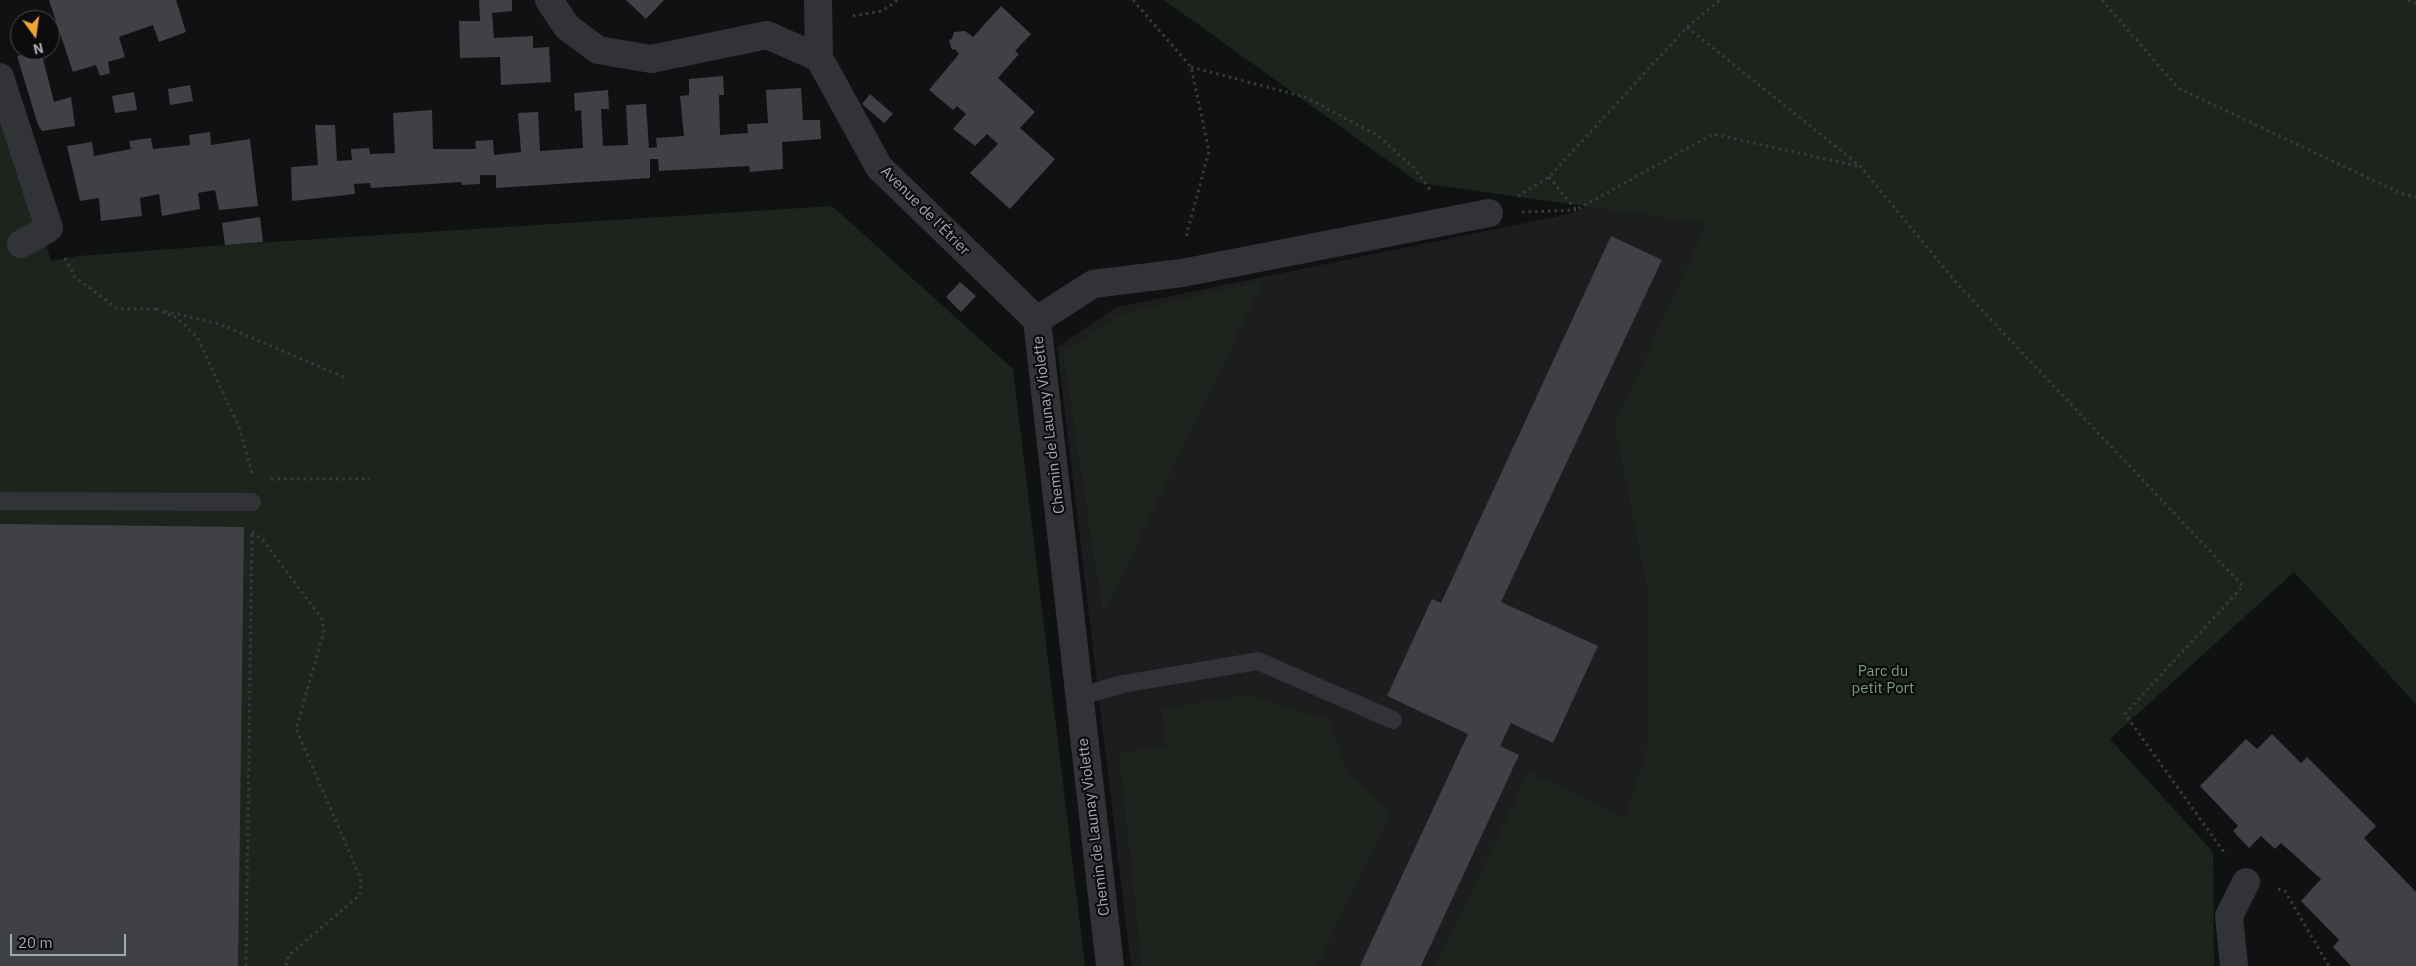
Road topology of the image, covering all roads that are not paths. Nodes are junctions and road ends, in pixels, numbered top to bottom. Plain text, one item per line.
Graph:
1 (549, 0) edge
2 (818, 0) edge
3 (819, 58) junction
4 (0, 77) edge
5 (1489, 213) road end
6 (22, 244) dead end
7 (1037, 320) junction
8 (0, 501) edge
9 (252, 502) road end
10 (1080, 696) junction
11 (1392, 720) dead end
12 (2246, 882) road end
13 (1110, 966) edge
14 (2234, 966) edge

1 - 3 street
2 - 3 street, Avenue de l'Étrier
3 - 7 street, Avenue de l'Étrier
4 - 6 street
5 - 7 street, Chemin de Launay Violette
7 - 10 street, Chemin de Launay Violette
8 - 9 lane
10 - 11 lane
10 - 13 street, Chemin de Launay Violette
12 - 14 street

